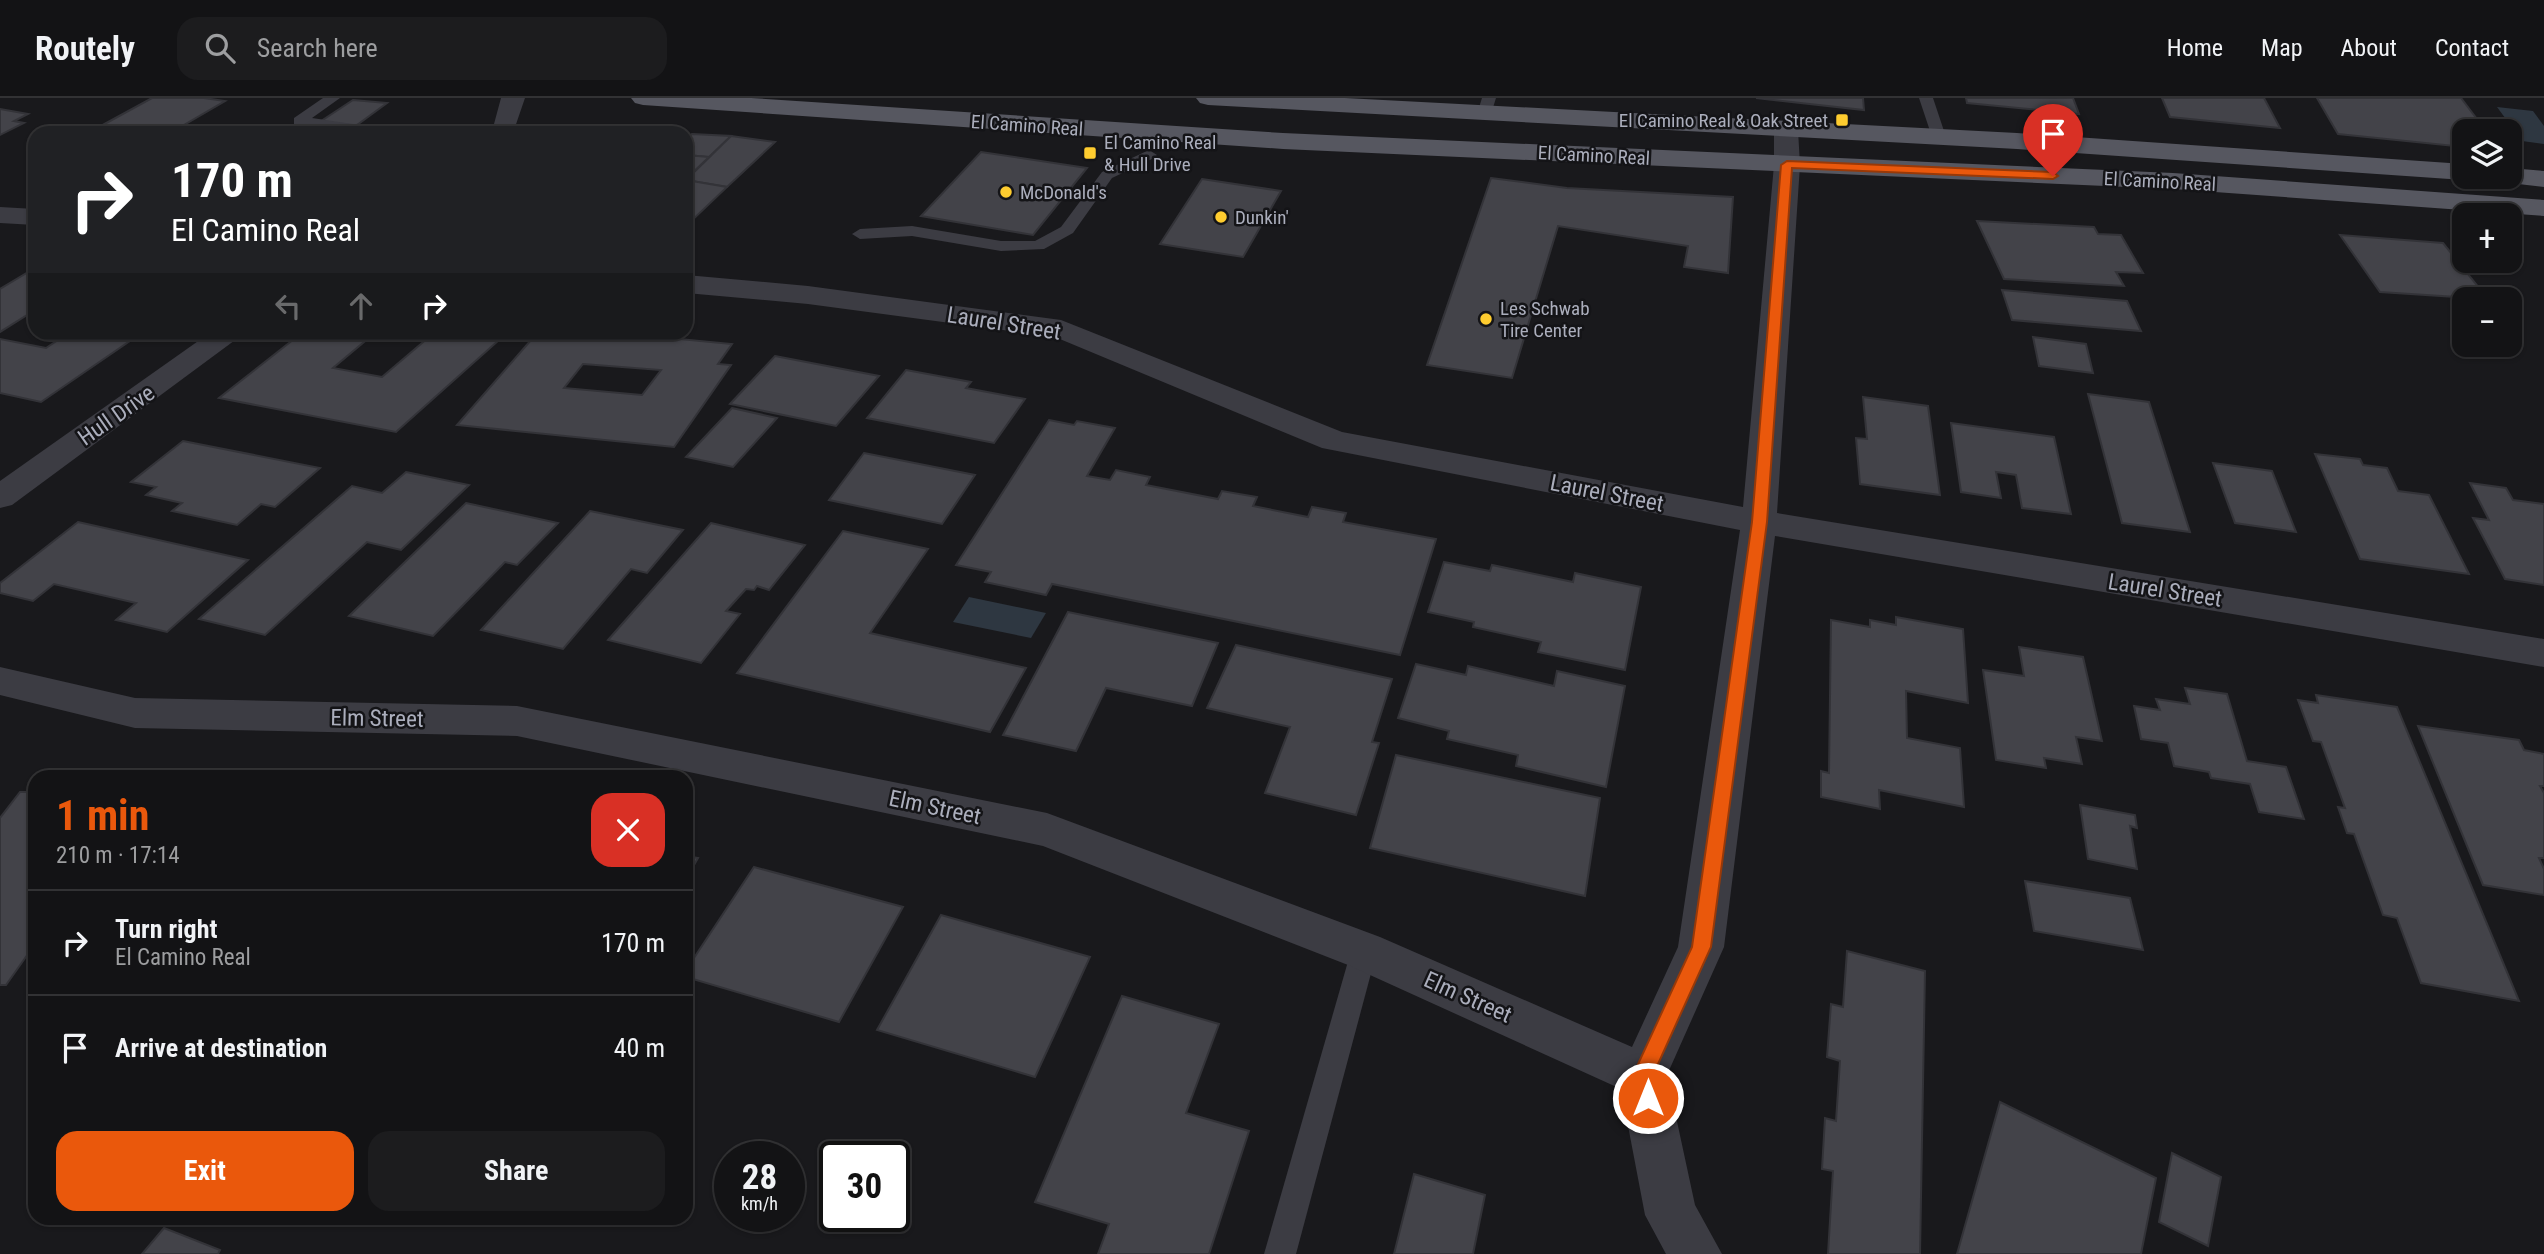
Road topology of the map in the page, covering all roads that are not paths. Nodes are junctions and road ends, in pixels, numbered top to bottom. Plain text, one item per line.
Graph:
1 (333, 98) edge
2 (513, 98) edge
3 (643, 98) edge
4 (1221, 98) edge
5 (1926, 98) edge
6 (1487, 106) edge
7 (336, 126) edge
8 (505, 126) edge
9 (1939, 137) junction
10 (1786, 147) junction
11 (1149, 155) dead end
12 (2452, 171) edge
13 (2522, 177) edge
14 (2544, 179) edge
15 (2544, 208) edge
16 (0, 215) edge
17 (28, 217) edge
18 (860, 234) dead end
19 (693, 285) edge
20 (220, 340) edge
21 (0, 496) edge
22 (1759, 522) junction
23 (2544, 653) edge
24 (0, 681) edge
25 (1364, 951) junction
26 (1643, 1075) junction
27 (1280, 1254) edge
28 (1696, 1254) edge

1 - 7 lane
2 - 8 street
3 - 10 main road, El Camino Real
4 - 6 main road, El Camino Real
5 - 9 lane
6 - 10 main road, El Camino Real
9 - 10 main road, El Camino Real
9 - 12 main road, El Camino Real
10 - 15 main road, El Camino Real
10 - 22 street
11 - 18 lane
13 - 14 main road
16 - 17 street
19 - 22 street, Laurel Street
20 - 21 street, Hull Drive
22 - 23 street, Laurel Street
22 - 26 street
24 - 25 street, Elm Street
25 - 26 street, Elm Street
25 - 27 lane
26 - 28 street

